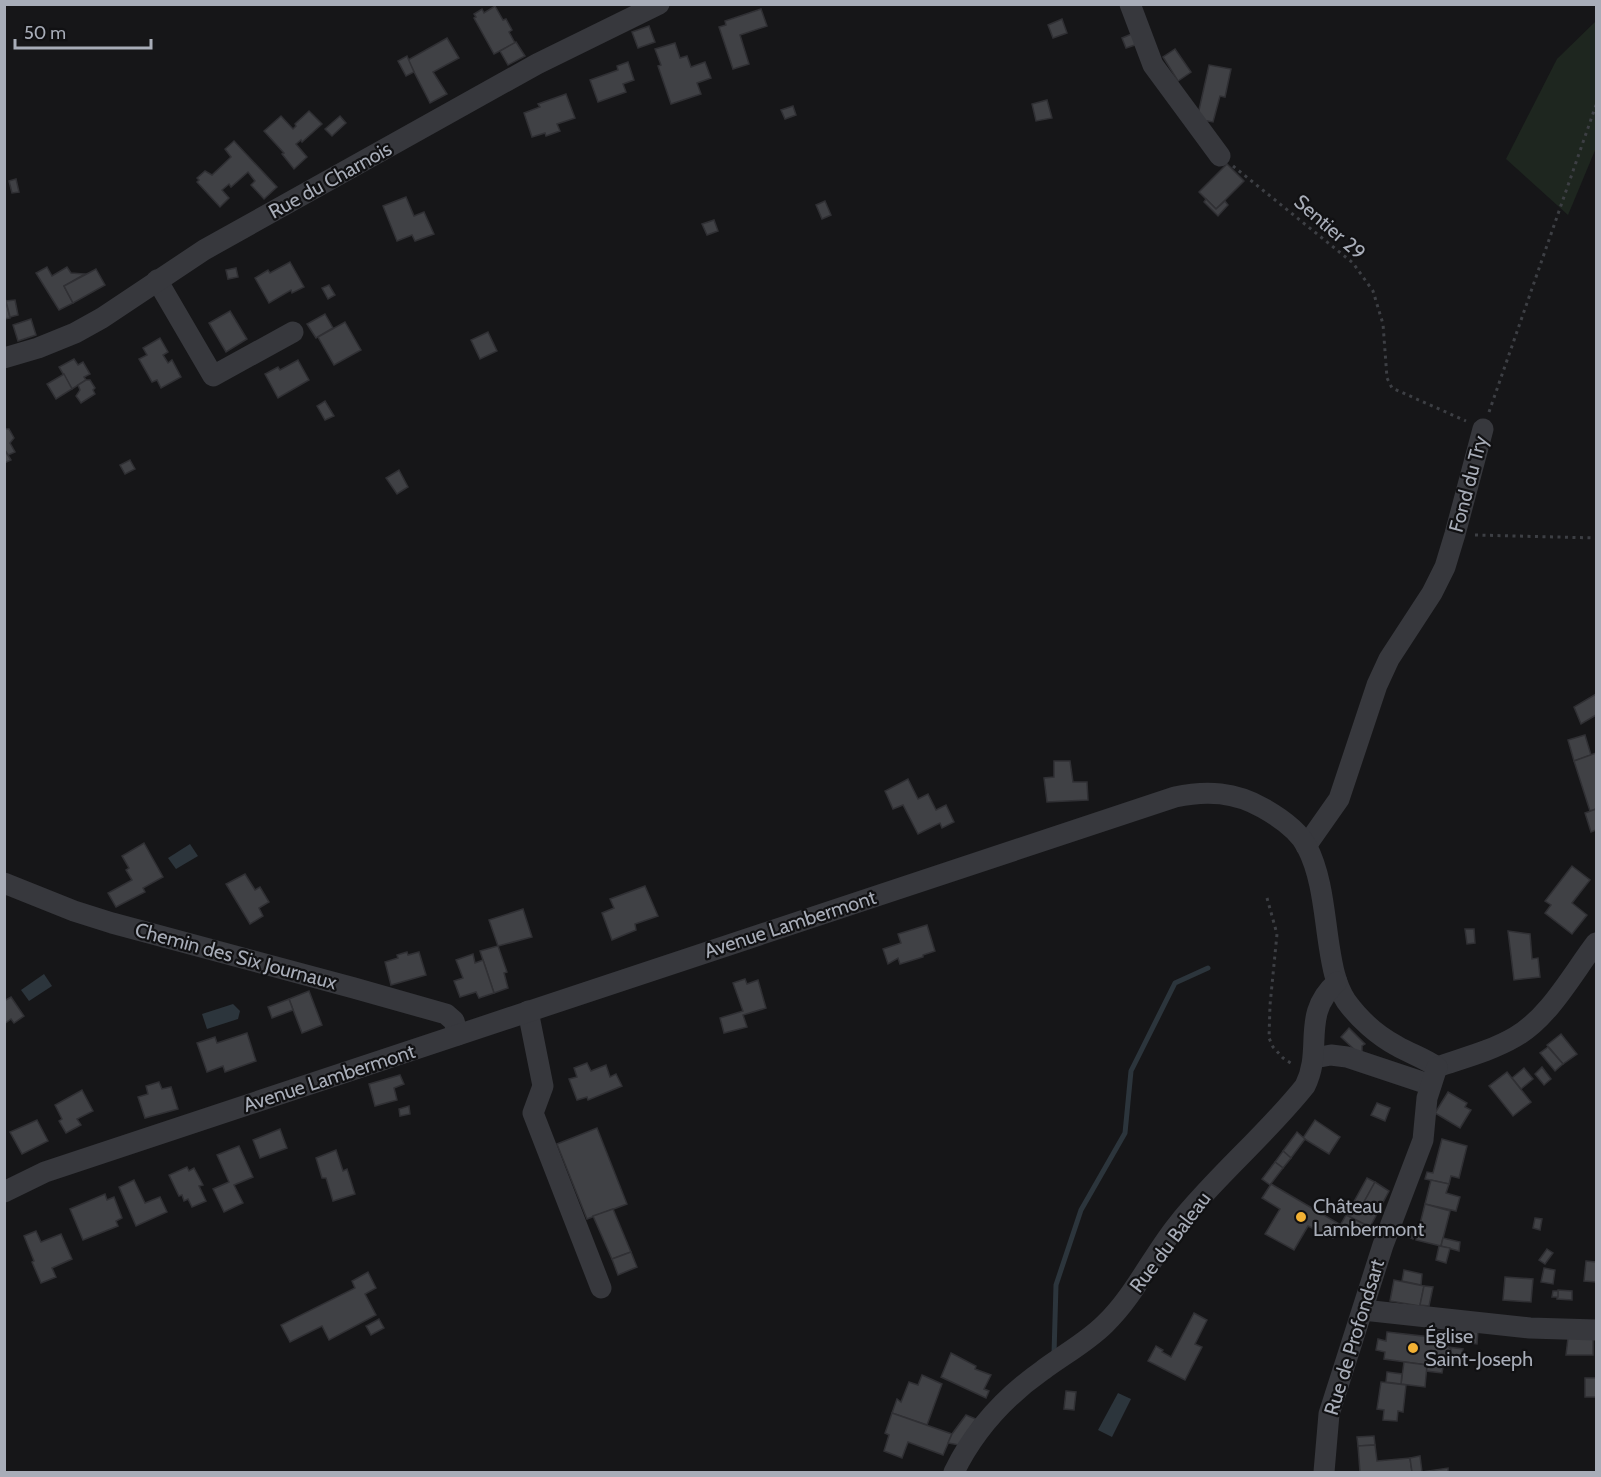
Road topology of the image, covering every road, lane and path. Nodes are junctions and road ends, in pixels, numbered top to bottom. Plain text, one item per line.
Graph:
1 (659, 4) edge
2 (1130, 4) edge
3 (1596, 105) edge
4 (1220, 156) joint
5 (157, 280) junction
6 (293, 333) dead end
7 (4, 358) edge
8 (1483, 429) junction
9 (1455, 534) junction
10 (1596, 538) edge
11 (1306, 846) junction
12 (4, 883) edge
13 (1267, 898) dead end
14 (1596, 943) edge
15 (1337, 982) junction
16 (528, 1011) junction
17 (458, 1035) junction
18 (1312, 1064) junction
19 (1434, 1076) junction
20 (4, 1192) edge
21 (601, 1288) dead end
22 (1363, 1310) junction
23 (1596, 1329) edge
24 (954, 1473) edge
25 (1324, 1473) edge

1 - 5 street, Rue du Charnois
2 - 4 street
3 - 8 path, Fond du Try
4 - 8 path, Sentier 29
5 - 6 street
5 - 7 street, Rue du Charnois
8 - 9 street, Fond du Try
9 - 10 path
9 - 11 street, Fond du Try
11 - 15 street, Avenue Lambermont
11 - 16 street, Avenue Lambermont
12 - 17 street, Chemin des Six Journaux
13 - 18 path
14 - 19 street
15 - 18 street, Rue du Baleau
15 - 19 street, Avenue Lambermont
16 - 17 street, Avenue Lambermont
16 - 21 street
17 - 20 street, Avenue Lambermont
18 - 19 street
18 - 24 street, Rue du Baleau
19 - 22 street, Rue de Profondsart
22 - 23 street
22 - 25 street, Rue de Profondsart

